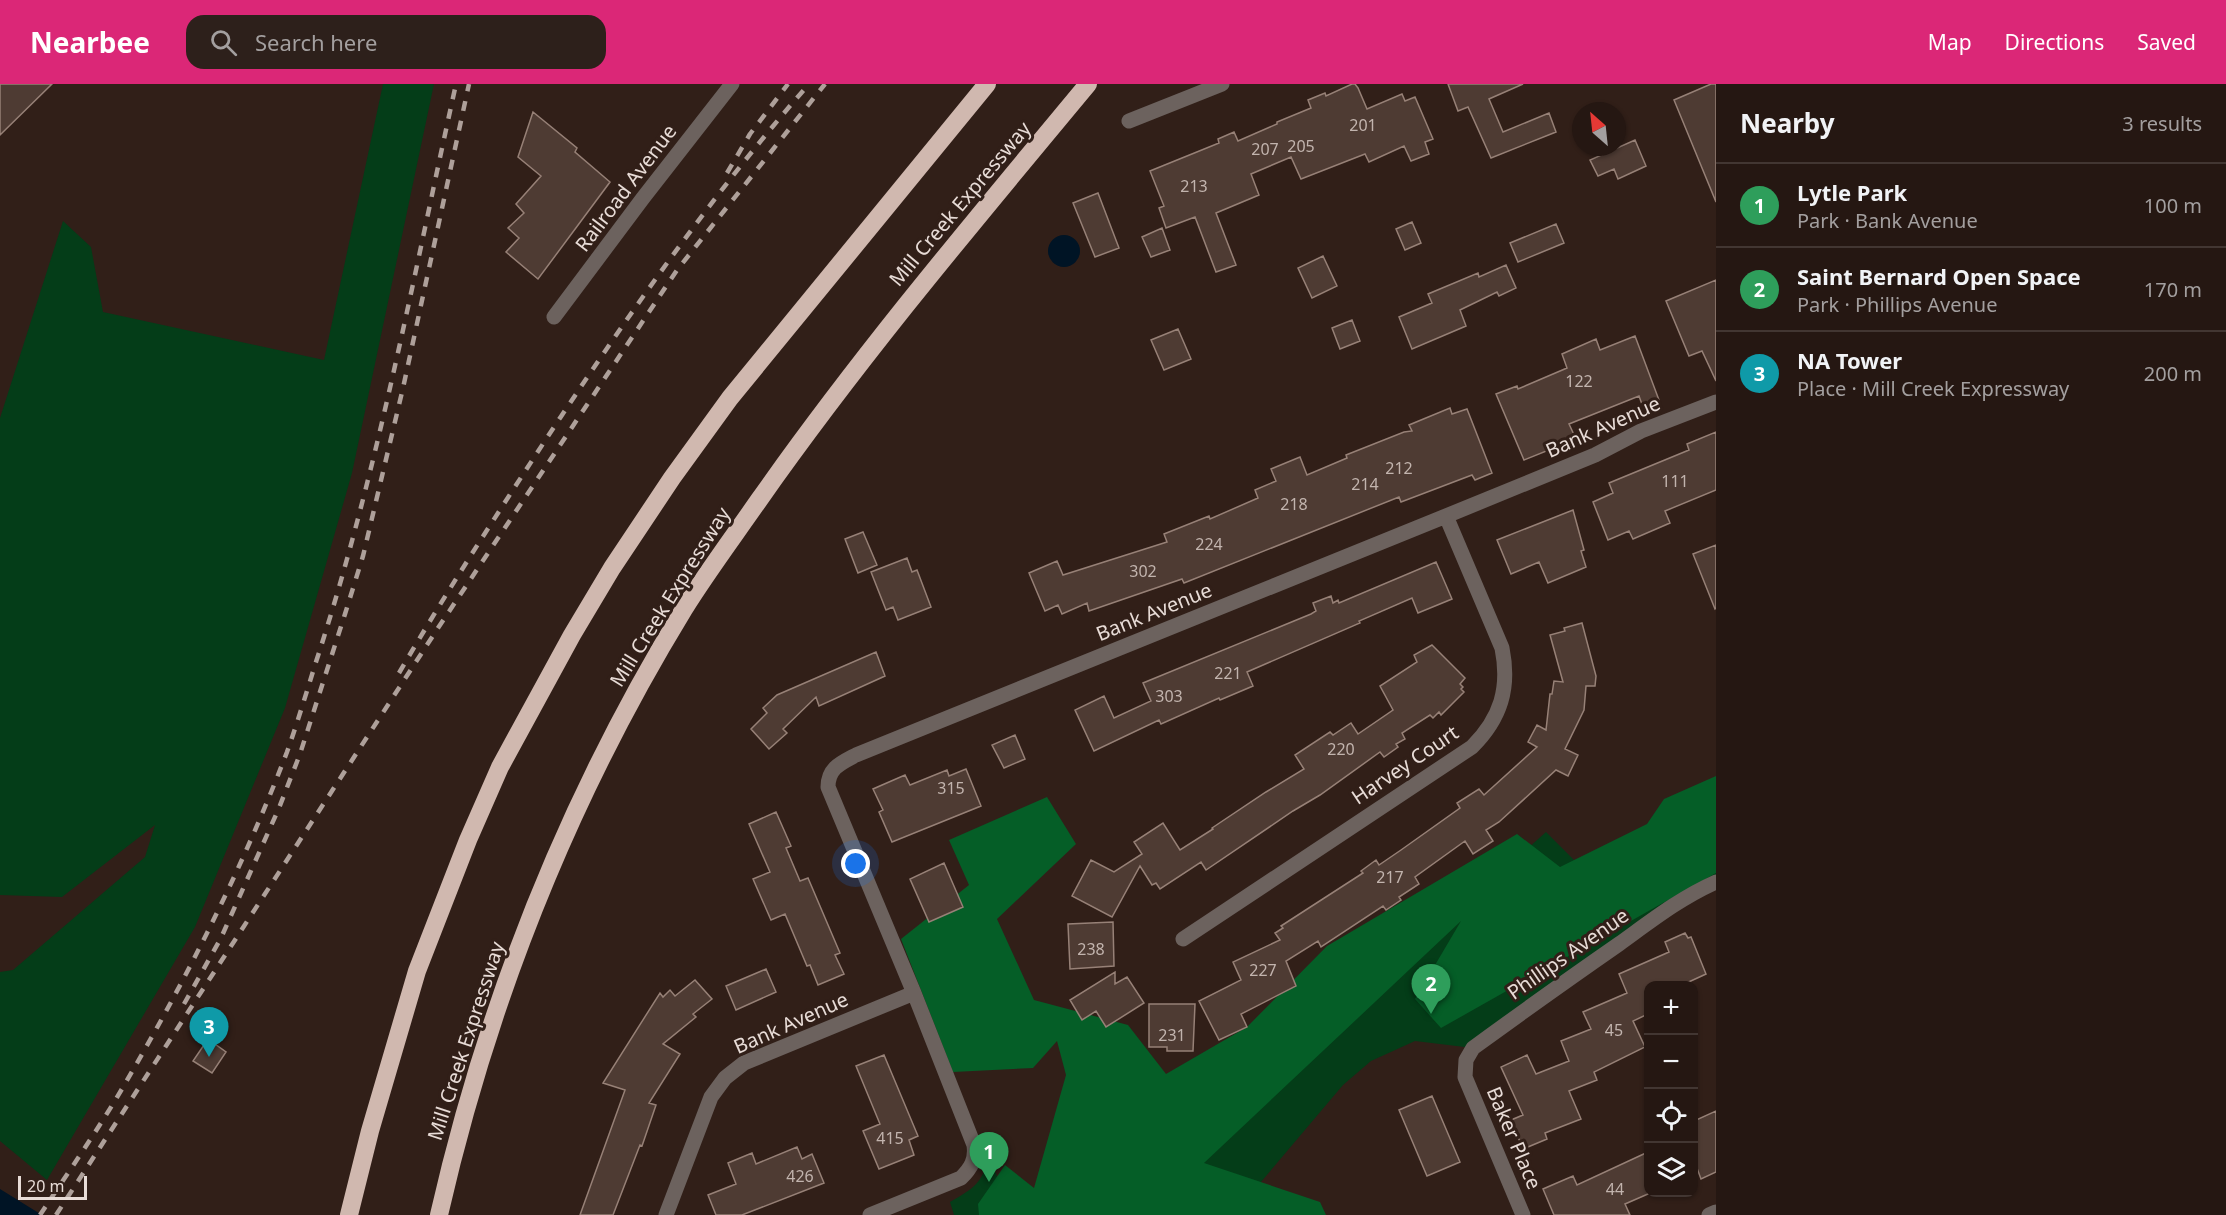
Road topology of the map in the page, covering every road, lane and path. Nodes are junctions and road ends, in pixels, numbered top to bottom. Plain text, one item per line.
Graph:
1 (732, 84) edge
2 (987, 84) edge
3 (1088, 84) edge
4 (1222, 84) edge
5 (1129, 120) dead end
6 (554, 317) dead end
7 (1716, 402) edge
8 (1446, 516) junction
9 (1716, 882) edge
10 (1183, 939) dead end
11 (914, 993) junction
12 (1466, 1077) joint
13 (1716, 1212) edge
14 (349, 1215) edge
15 (439, 1215) edge
16 (666, 1215) edge
17 (870, 1215) edge
18 (1523, 1215) edge
19 (1709, 1215) edge

1 - 6 street, Railroad Avenue
2 - 14 highway
3 - 15 highway, Mill Creek Expressway
4 - 5 street
7 - 8 street, Bank Avenue
8 - 10 street, Harvey Court
8 - 11 street, Bank Avenue
9 - 12 street, Phillips Avenue
11 - 16 street, Bank Avenue
11 - 17 street, Bank Avenue
12 - 18 street, Baker Place
13 - 19 street

